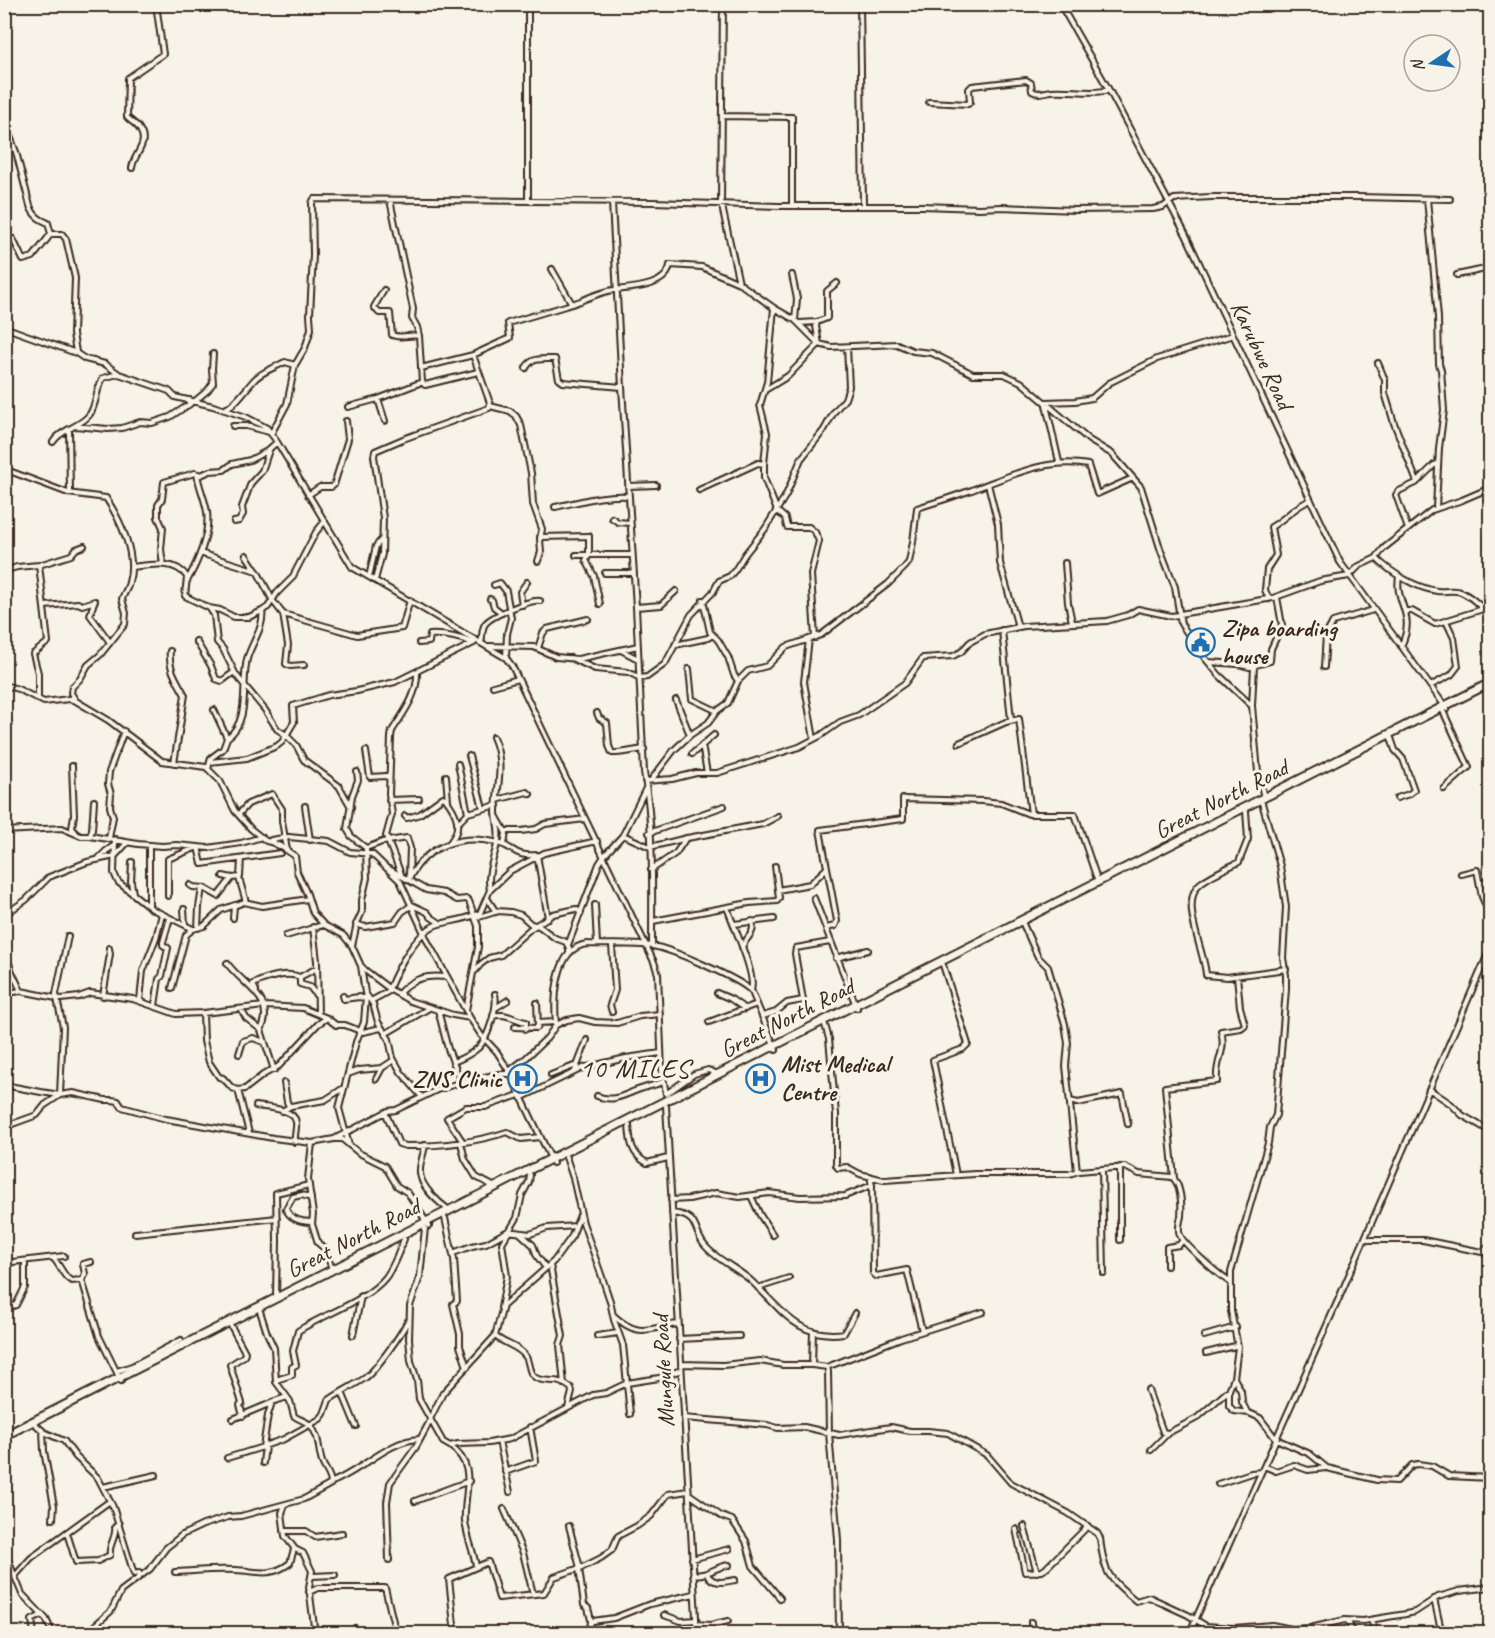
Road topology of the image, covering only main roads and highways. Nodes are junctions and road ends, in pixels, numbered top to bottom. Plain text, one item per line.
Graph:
1 (1491, 685) edge
2 (1445, 709) junction
3 (1263, 801) junction
4 (856, 1007) junction
5 (775, 1048) junction
6 (552, 1161) junction
7 (427, 1225) junction
8 (260, 1309) junction
9 (119, 1377) junction
10 (5, 1438) edge

1 - 2 highway, Great North Road
2 - 3 highway, Great North Road
2 - 3 highway, Great North Road
3 - 4 highway, Great North Road
3 - 4 highway, Great North Road
4 - 5 highway, Great North Road
4 - 5 highway, Great North Road
5 - 6 highway, Great North Road
5 - 6 highway, Great North Road
6 - 7 highway, Great North Road
6 - 7 highway, Great North Road
7 - 8 highway, Great North Road
7 - 8 highway, Great North Road
8 - 9 highway, Great North Road
8 - 9 highway, Great North Road
9 - 10 highway, Great North Road

